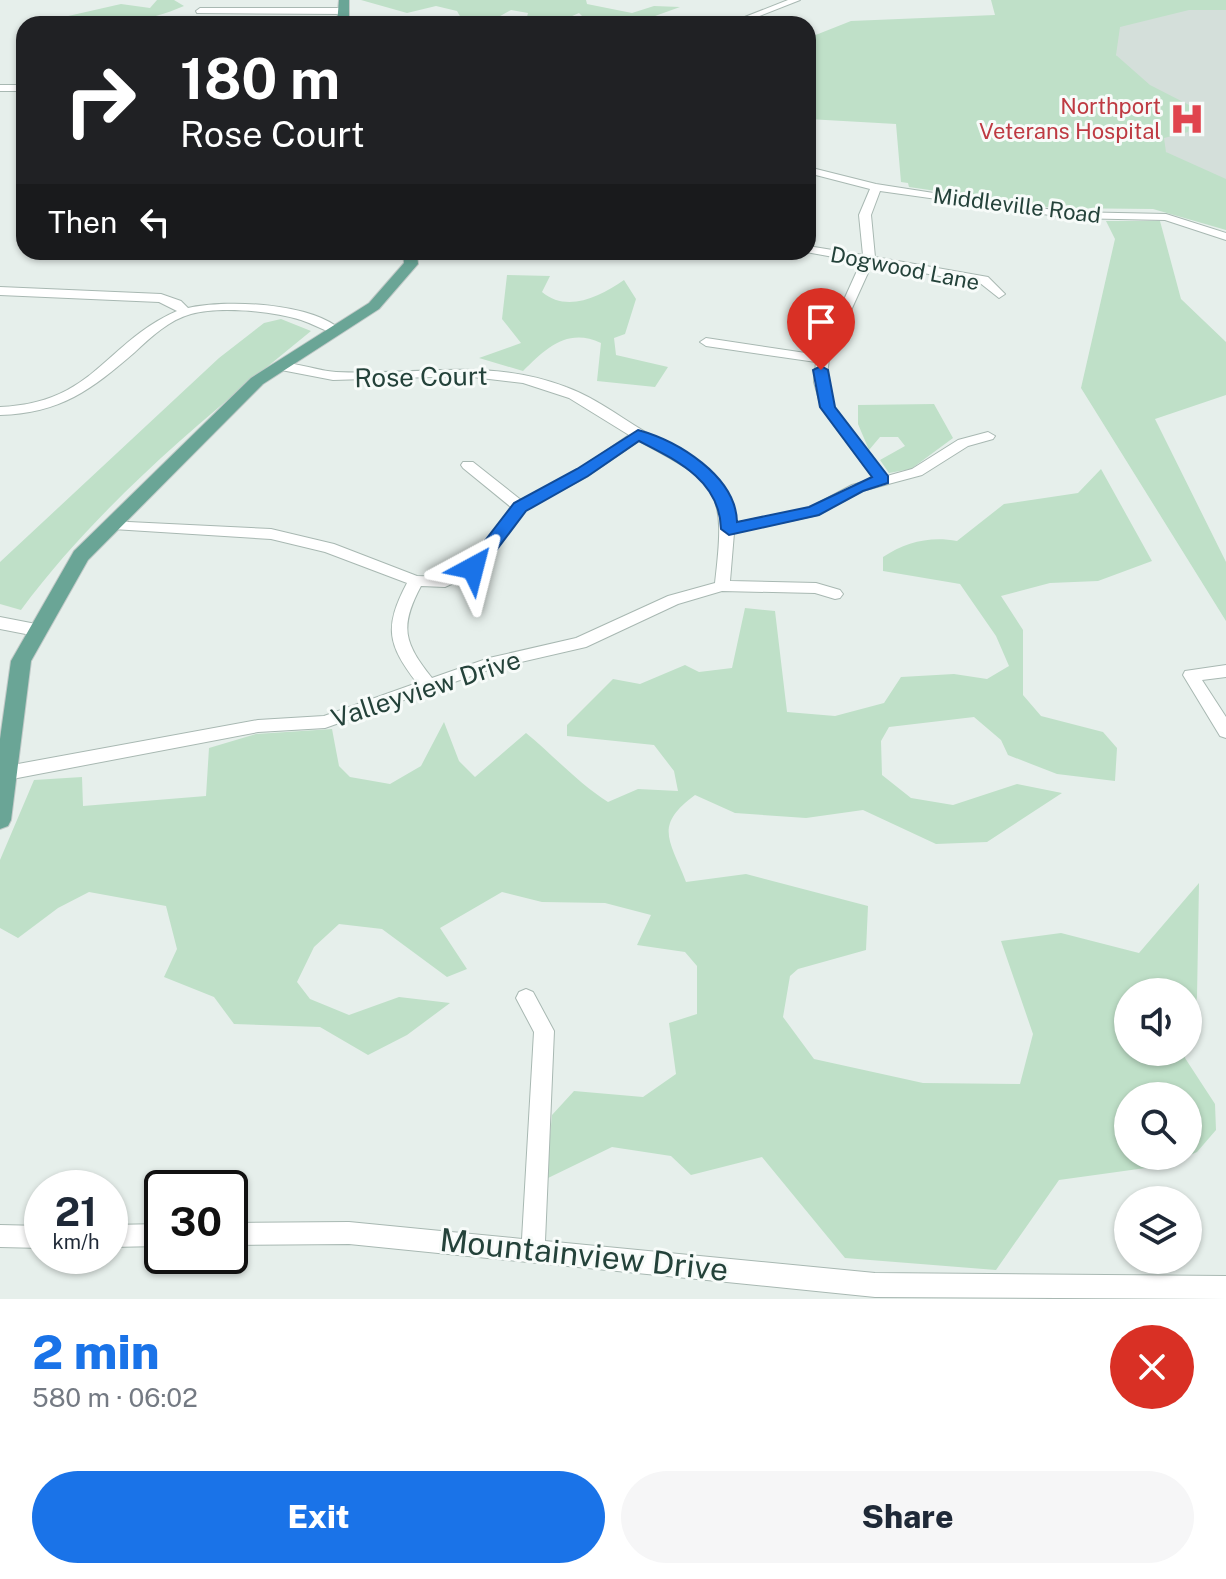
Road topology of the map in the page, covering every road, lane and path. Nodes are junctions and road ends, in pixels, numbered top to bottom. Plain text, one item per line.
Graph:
1 (796, 0) edge
2 (344, 5) edge
3 (200, 11) dead end
4 (753, 16) edge
5 (816, 172) edge
6 (876, 187) junction
7 (1226, 237) edge
8 (816, 250) edge
9 (869, 258) junction
10 (411, 260) edge
11 (0, 291) edge
12 (999, 294) dead end
13 (186, 312) junction
14 (335, 330) junction
15 (706, 342) dead end
16 (823, 359) junction
17 (281, 366) junction
18 (0, 411) edge
19 (638, 435) junction
20 (988, 436) dead end
21 (468, 465) dead end
22 (882, 479) junction
23 (520, 507) junction
24 (113, 524) junction
25 (729, 529) junction
26 (416, 581) junction
27 (722, 586) junction
28 (835, 594) dead end
29 (0, 623) edge
30 (36, 630) junction
31 (1226, 671) edge
32 (428, 685) junction
33 (1226, 731) edge
34 (7, 773) junction
35 (0, 820) edge
36 (526, 998) dead end
37 (248, 1234) edge
38 (0, 1236) edge
39 (24, 1237) edge
40 (533, 1249) junction
41 (1226, 1288) edge

1 - 4 street
2 - 3 street
5 - 6 street, Middleville Road
6 - 7 street, Middleville Road
6 - 9 street
8 - 9 street, Dogwood Lane
9 - 12 street, Dogwood Lane
9 - 16 street
10 - 14 main road
11 - 13 street
13 - 14 street
13 - 18 street
14 - 17 main road
15 - 16 street
16 - 22 street
17 - 19 street, Rose Court
17 - 24 main road
19 - 23 street
19 - 25 street, Rose Court
20 - 22 street
21 - 23 street
22 - 25 street
23 - 26 street
24 - 26 street
24 - 30 main road
25 - 27 street, Rose Court
26 - 32 street
27 - 28 street, Valleyview Drive
27 - 32 street, Valleyview Drive
29 - 30 street
30 - 34 main road
31 - 33 street
32 - 34 street, Valleyview Drive
34 - 35 main road
36 - 40 street
37 - 40 street, Mountainview Drive
38 - 39 street
40 - 41 street, Mountainview Drive

